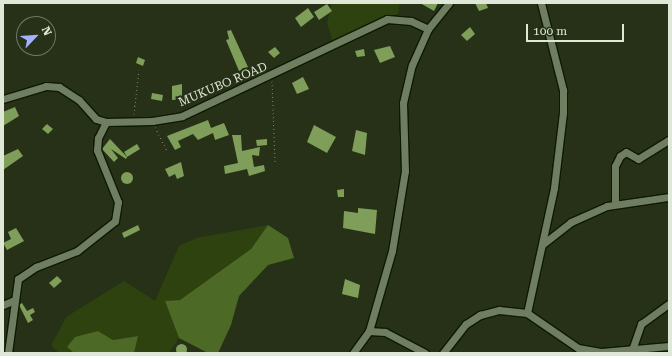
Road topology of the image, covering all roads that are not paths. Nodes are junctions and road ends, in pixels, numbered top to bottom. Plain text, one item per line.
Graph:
1 (449, 3) edge
2 (541, 3) edge
3 (428, 29) junction
4 (3, 100) edge
5 (106, 122) junction
6 (669, 140) edge
7 (669, 197) edge
8 (615, 204) junction
9 (543, 244) junction
10 (12, 301) junction
11 (669, 304) edge
12 (3, 305) edge
13 (527, 313) junction
14 (369, 331) junction
15 (669, 346) edge
16 (632, 350) junction
17 (8, 353) edge
18 (353, 353) edge
19 (425, 353) edge
20 (443, 353) edge

1 - 3 street
2 - 9 street
3 - 5 street, MUKUBO ROAD
3 - 14 street
4 - 5 street
5 - 10 street
6 - 8 street
7 - 8 street
8 - 9 street
9 - 13 street
10 - 12 street
10 - 17 street
11 - 16 street
13 - 16 street
13 - 20 street
14 - 18 street
14 - 19 street
15 - 16 street

